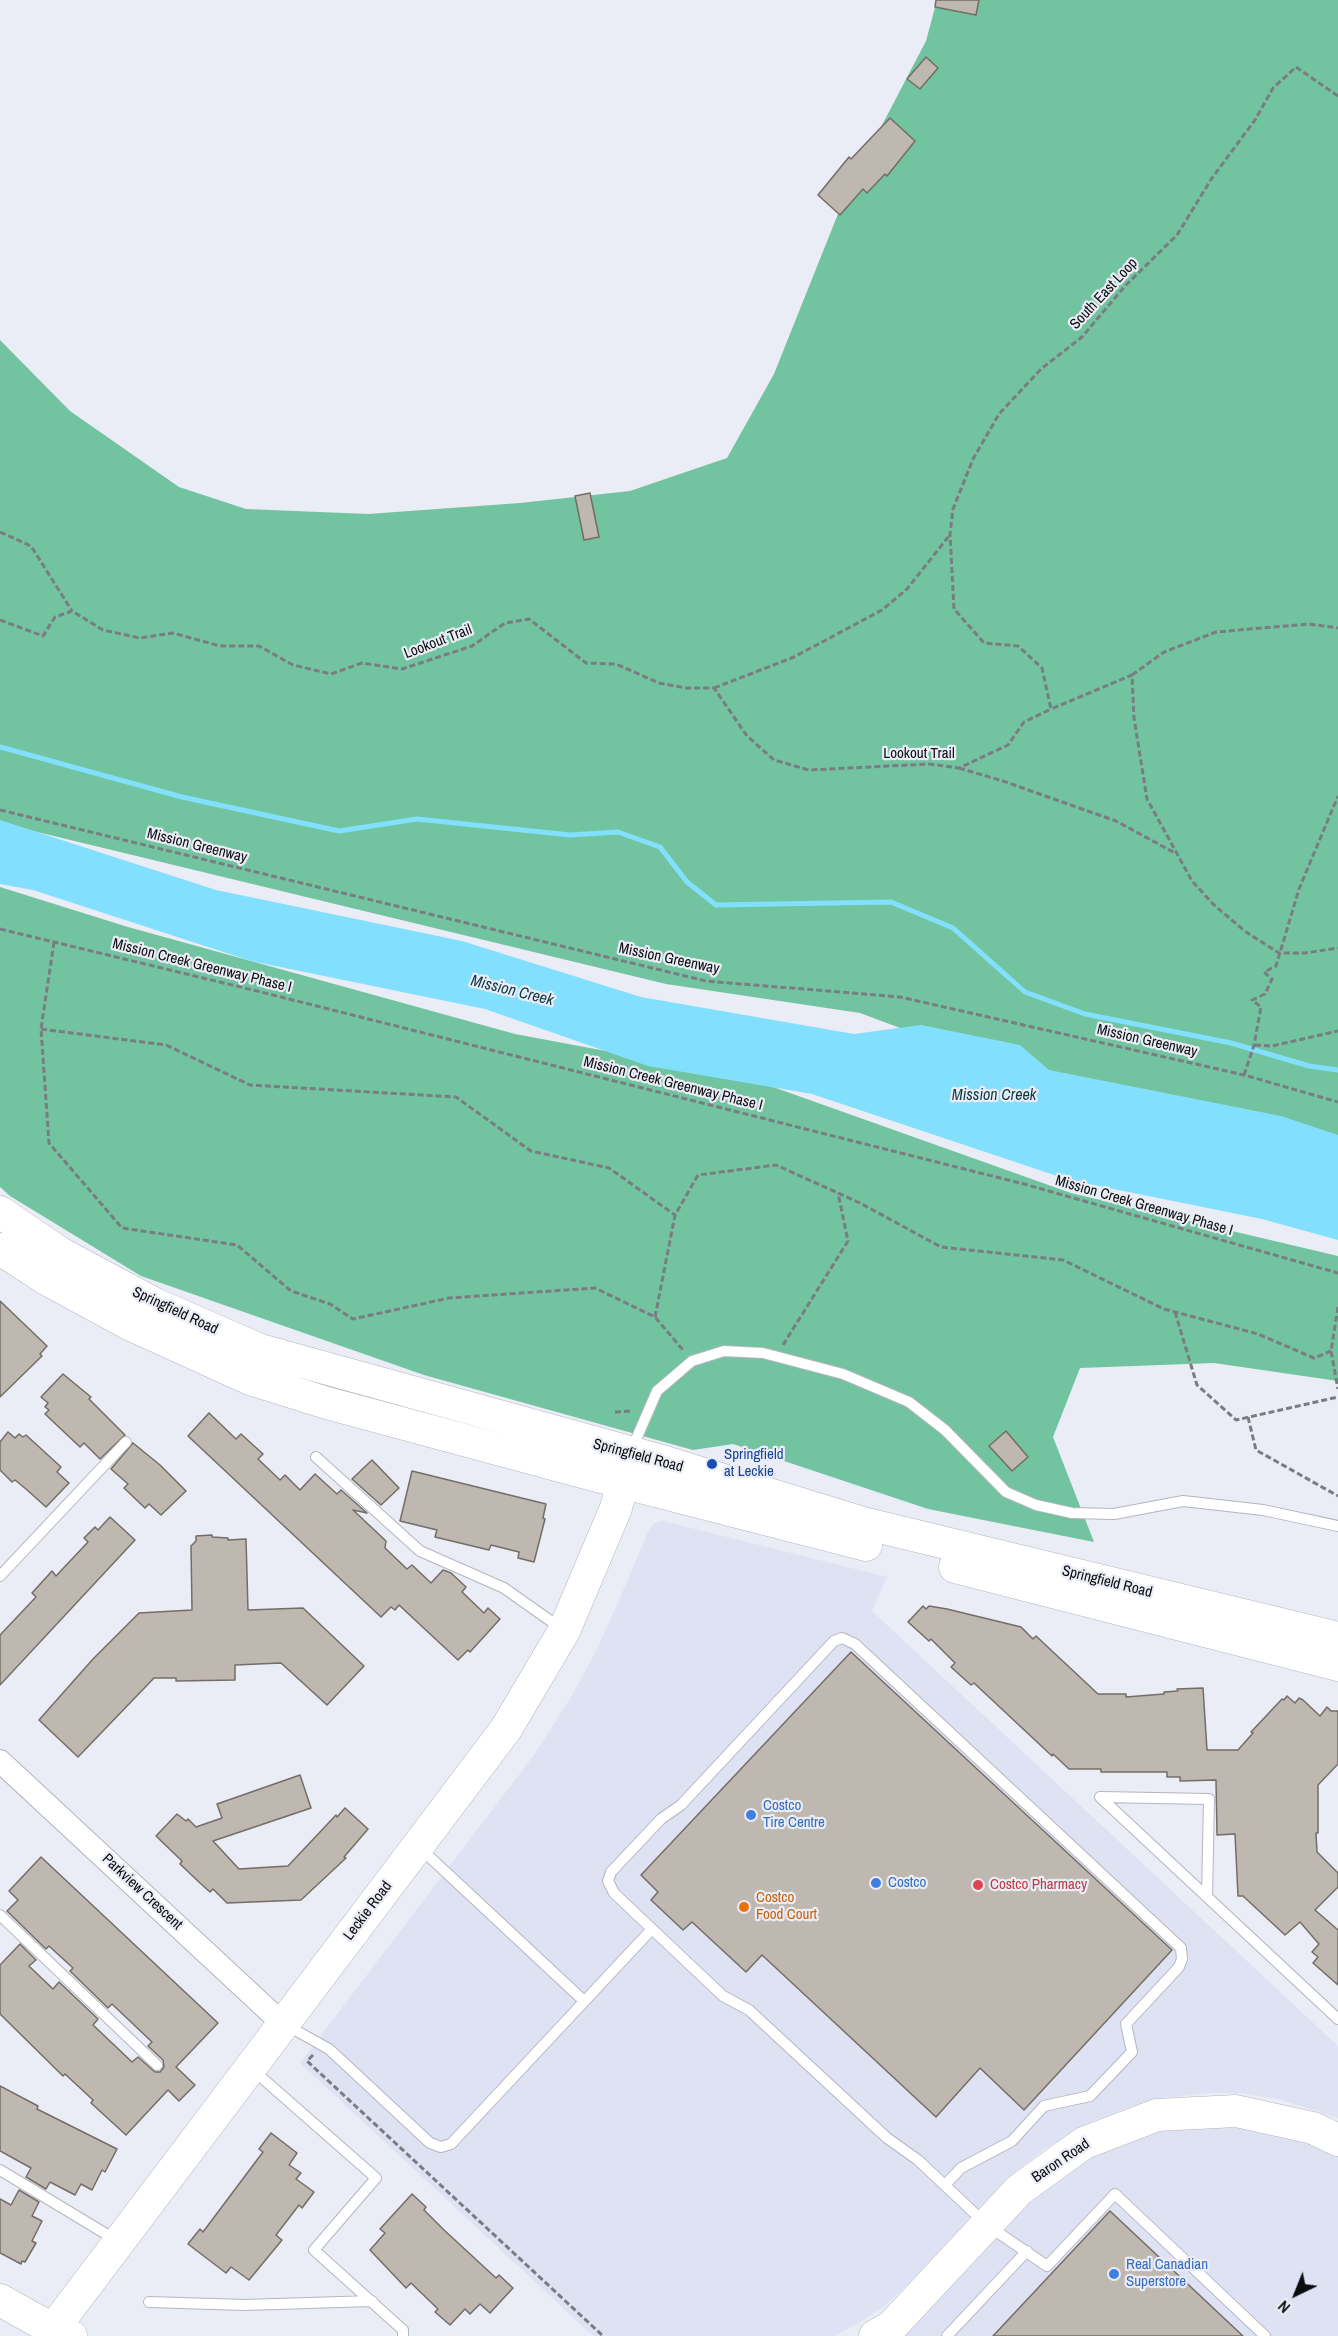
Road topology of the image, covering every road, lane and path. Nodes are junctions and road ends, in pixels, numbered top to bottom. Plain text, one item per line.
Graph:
1 (1338, 96) edge
2 (0, 532) edge
3 (950, 534) junction
4 (72, 611) junction
5 (0, 620) edge
6 (1338, 628) edge
7 (1132, 675) junction
8 (714, 688) junction
9 (1051, 709) junction
10 (959, 768) junction
11 (1338, 796) edge
12 (0, 810) edge
13 (1176, 854) junction
14 (0, 929) edge
15 (54, 942) junction
16 (1338, 948) edge
17 (1279, 953) junction
18 (41, 1029) junction
19 (1338, 1031) edge
20 (1254, 1045) junction
21 (1244, 1076) junction
22 (1338, 1102) edge
23 (838, 1193) junction
24 (0, 1212) edge
25 (675, 1215) junction
26 (0, 1249) edge
27 (1338, 1273) edge
28 (1338, 1306) edge
29 (1175, 1312) junction
30 (655, 1317) junction
31 (1331, 1352) junction
32 (775, 1357) junction
33 (692, 1361) junction
34 (1338, 1389) edge
35 (1338, 1397) edge
36 (1248, 1417) junction
37 (126, 1442) dead end
38 (630, 1453) junction
39 (316, 1456) dead end
40 (623, 1483) junction
41 (1338, 1496) edge
42 (1338, 1526) edge
43 (0, 1576) edge
44 (564, 1631) junction
45 (1338, 1638) edge
46 (1338, 1665) edge
47 (0, 1761) edge
48 (417, 1846) junction
49 (1207, 1897) junction
50 (0, 1915) edge
51 (651, 1929) junction
52 (584, 2001) junction
53 (1338, 2019) edge
54 (283, 2024) junction
55 (321, 2044) junction
56 (158, 2065) dead end
57 (250, 2067) junction
58 (1338, 2140) edge
59 (0, 2170) edge
60 (945, 2185) junction
61 (987, 2225) junction
62 (118, 2241) junction
63 (1027, 2251) junction
64 (0, 2300) edge
65 (372, 2301) junction
66 (149, 2302) dead end
67 (57, 2334) edge
68 (403, 2336) edge
69 (603, 2336) edge
70 (875, 2336) edge
71 (947, 2336) edge
72 (1265, 2336) edge

1 - 3 path, South East Loop
2 - 4 path
3 - 8 path
3 - 9 path, South East Loop
4 - 5 path
4 - 8 path, Lookout Trail
6 - 7 path
7 - 9 path
7 - 13 path
8 - 10 path, Lookout Trail
9 - 10 path, Lookout Trail
10 - 13 path
11 - 17 path
12 - 21 path, Mission Greenway
13 - 17 path
14 - 15 path, Mission Creek Greenway Phase I
15 - 18 path
15 - 27 path, Mission Creek Greenway Phase I
16 - 17 path
17 - 20 path
18 - 25 path
18 - 30 path
19 - 20 path
20 - 21 path
21 - 22 path, Mission Greenway
23 - 25 path
23 - 29 path
23 - 32 path
24 - 38 main road, Springfield Road
25 - 30 path
26 - 40 main road, Springfield Road
28 - 31 path
29 - 31 path
29 - 36 path
30 - 33 path
31 - 34 path
32 - 33 lane
32 - 42 lane
33 - 38 lane
35 - 36 path
36 - 41 path
37 - 43 lane
38 - 40 main road, Leckie Road
38 - 45 main road, Springfield Road
39 - 44 lane
40 - 44 main road, Leckie Road
40 - 46 main road, Springfield Road
44 - 48 main road, Leckie Road
47 - 54 street, Parkview Crescent
48 - 52 lane
48 - 54 main road, Leckie Road
49 - 49 lane
49 - 53 lane
50 - 56 lane
51 - 52 lane
51 - 60 lane
51 - 60 lane
52 - 55 lane
54 - 55 lane
54 - 57 main road, Leckie Road
55 - 69 path
57 - 62 main road, Leckie Road
57 - 65 lane
58 - 61 main road, Baron Road
59 - 62 lane
60 - 61 lane
61 - 63 lane
61 - 70 main road, Baron Road
62 - 67 main road, Leckie Road
63 - 71 lane
63 - 72 lane
64 - 67 main road
65 - 66 lane
65 - 68 lane

